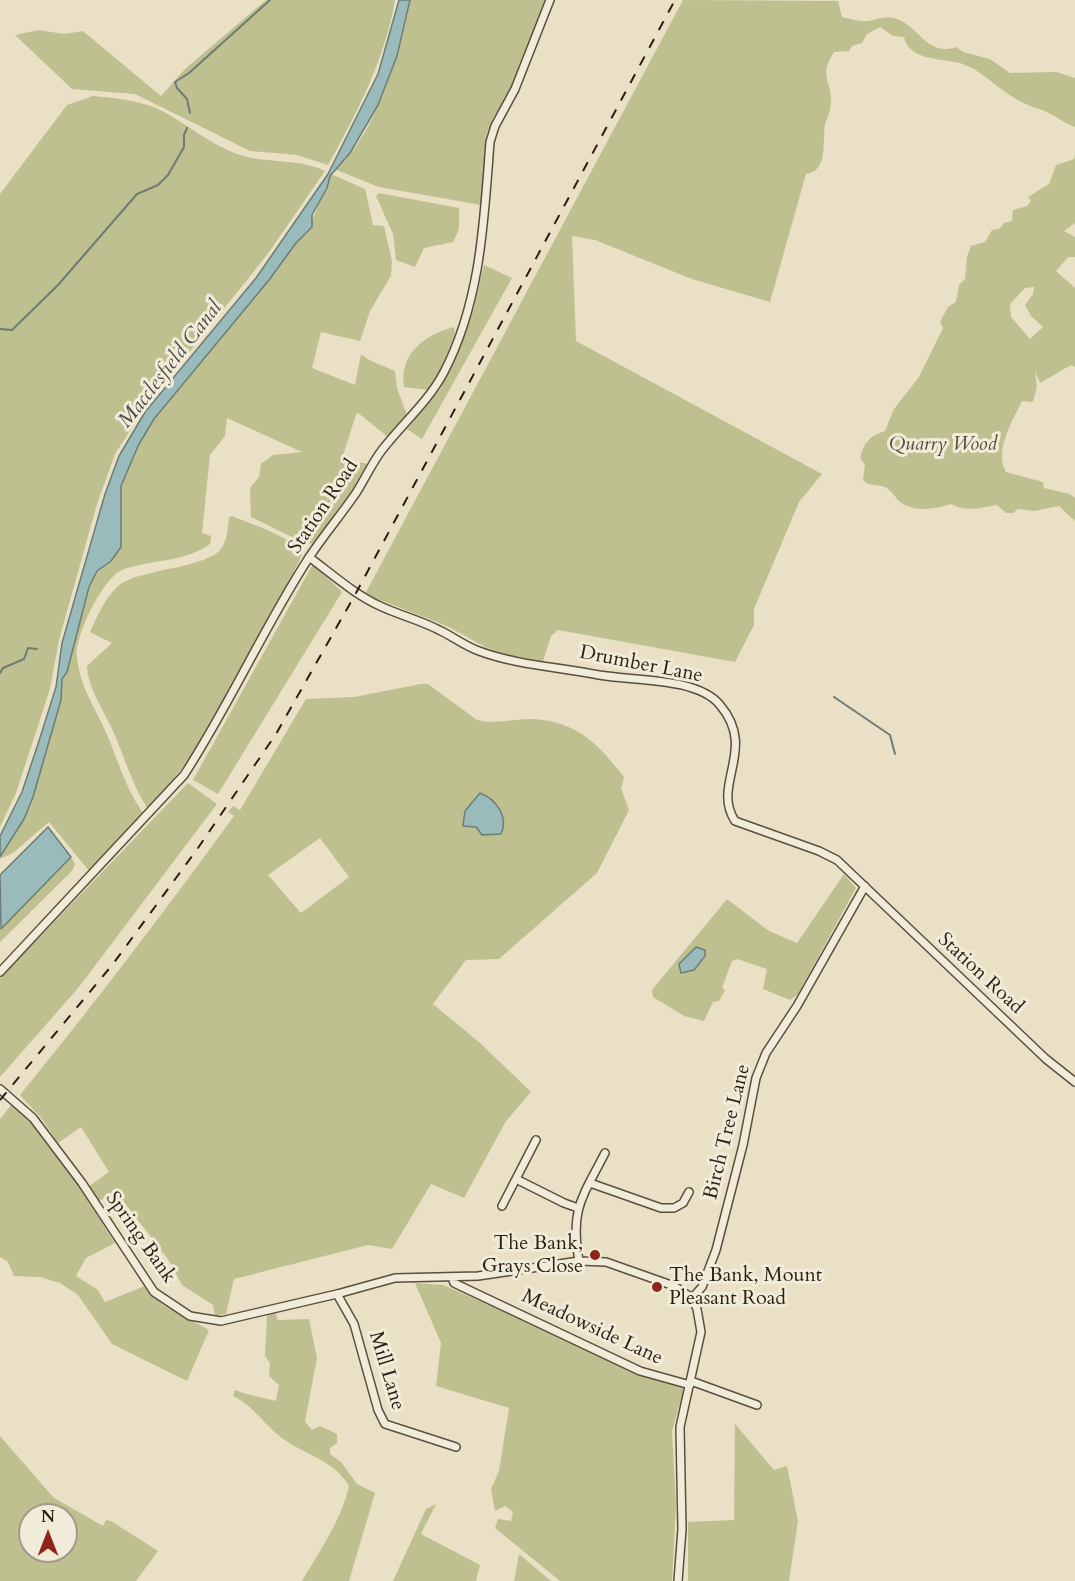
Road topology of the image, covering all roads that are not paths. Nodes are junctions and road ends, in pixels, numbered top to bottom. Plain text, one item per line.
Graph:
1 (550, 0) edge
2 (309, 557) junction
3 (865, 886) junction
4 (0, 972) edge
5 (1075, 1082) edge
6 (0, 1089) edge
7 (536, 1140) dead end
8 (605, 1153) dead end
9 (516, 1179) junction
10 (590, 1183) junction
11 (689, 1192) dead end
12 (502, 1206) dead end
13 (578, 1208) junction
14 (579, 1261) junction
15 (452, 1277) junction
16 (337, 1294) junction
17 (692, 1298) junction
18 (691, 1383) junction
19 (757, 1405) dead end
20 (456, 1447) dead end
21 (678, 1581) edge

1 - 2 street, Station Road
2 - 3 street, Drumber Lane
2 - 4 street, Station Road
3 - 5 street, Station Road
3 - 17 street, Birch Tree Lane
6 - 16 street, Spring Bank
7 - 9 street
8 - 10 street
9 - 12 street
9 - 13 street
10 - 11 street
10 - 13 street
13 - 14 street
14 - 15 street, Spring Bank
14 - 17 street, Spring Bank
15 - 16 street, Spring Bank
15 - 18 street, Meadowside Lane
16 - 20 street, Mill Lane
17 - 18 street
18 - 19 street, Meadowside Lane
18 - 21 street

